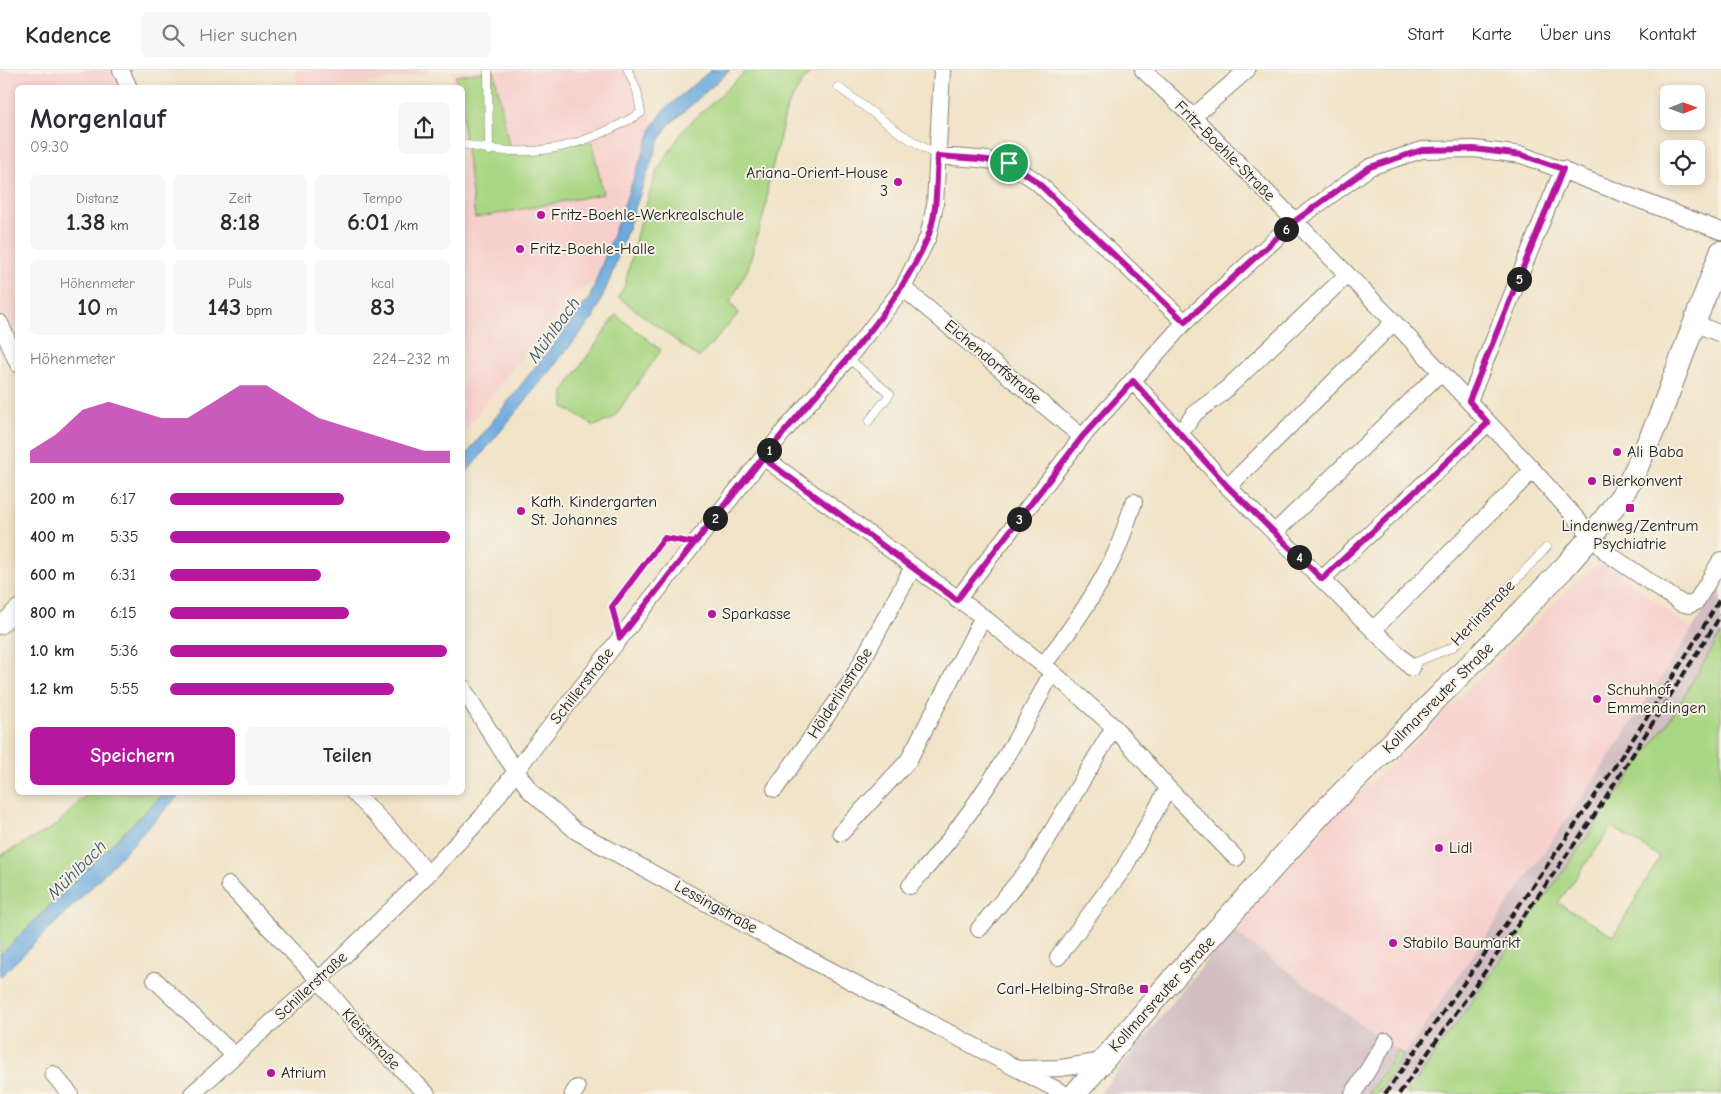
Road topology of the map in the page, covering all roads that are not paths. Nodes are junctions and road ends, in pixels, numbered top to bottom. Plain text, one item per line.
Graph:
1 (121, 70) edge
2 (488, 70) edge
3 (628, 70) edge
4 (942, 70) edge
5 (948, 70) edge
6 (1143, 70) edge
7 (1248, 70) edge
8 (128, 85) edge
9 (838, 87) dead end
10 (941, 90) junction
11 (1193, 117) junction
12 (465, 144) edge
13 (489, 150) junction
14 (938, 156) junction
15 (1563, 169) junction
16 (1295, 221) junction
17 (1721, 231) edge
18 (1721, 252) edge
19 (1347, 275) junction
20 (903, 288) junction
21 (1185, 322) junction
22 (1394, 322) junction
23 (0, 323) edge
24 (1694, 323) junction
25 (1721, 334) edge
26 (15, 357) edge
27 (848, 358) junction
28 (1441, 372) junction
29 (1133, 381) junction
30 (1469, 401) junction
31 (869, 421) dead end
32 (1488, 423) junction
33 (1180, 434) junction
34 (1082, 437) junction
35 (763, 458) junction
36 (1533, 470) junction
37 (1228, 487) junction
38 (1134, 502) dead end
39 (1274, 532) junction
40 (1591, 537) junction
41 (695, 543) junction
42 (1546, 546) dead end
43 (1721, 560) edge
44 (913, 567) junction
45 (1322, 579) junction
46 (957, 600) junction
47 (15, 611) edge
48 (983, 618) junction
49 (0, 626) edge
50 (1373, 630) junction
51 (620, 638) junction
52 (1410, 667) joint
53 (1048, 668) junction
54 (465, 692) edge
55 (1114, 727) junction
56 (516, 771) junction
57 (1168, 788) junction
58 (775, 789) dead end
59 (356, 795) edge
60 (841, 833) dead end
61 (1236, 858) dead end
62 (428, 874) junction
63 (229, 884) dead end
64 (910, 886) dead end
65 (979, 929) dead end
66 (1058, 958) dead end
67 (155, 980) dead end
68 (318, 980) junction
69 (1386, 1041) dead end
70 (235, 1056) junction
71 (1103, 1061) junction
72 (1019, 1069) junction
73 (53, 1074) dead end
74 (70, 1094) edge
75 (192, 1094) edge
76 (427, 1094) edge
77 (1065, 1094) edge
78 (1075, 1094) edge
79 (1353, 1094) edge

1 - 8 street
2 - 13 lane
3 - 13 lane
4 - 10 street, Schillerstraße
5 - 10 street, Schillerstraße
6 - 11 street, Fritz-Boehle-Straße
7 - 11 street
9 - 14 lane
10 - 14 street, Schillerstraße
11 - 16 street, Fritz-Boehle-Straße
12 - 13 lane
14 - 20 street, Schillerstraße
14 - 21 street
15 - 16 street
15 - 17 street
15 - 30 street
16 - 19 street, Fritz-Boehle-Straße
16 - 21 street
18 - 24 main road, Kollmarsreuter Straße
19 - 22 street, Fritz-Boehle-Straße
19 - 33 street
20 - 27 street, Schillerstraße
20 - 34 street, Eichendorffstraße
21 - 29 street
22 - 28 street, Fritz-Boehle-Straße
22 - 37 street
23 - 26 street
24 - 25 street
24 - 40 main road, Kollmarsreuter Straße
27 - 31 lane
27 - 35 street, Schillerstraße
28 - 30 street, Fritz-Boehle-Straße
28 - 39 street
29 - 33 street, Herlinstraße
29 - 34 street
30 - 32 street, Fritz-Boehle-Straße
32 - 36 street, Fritz-Boehle-Straße
32 - 45 street
33 - 37 street, Herlinstraße
34 - 46 street
35 - 41 street, Schillerstraße
35 - 44 street
36 - 40 street, Fritz-Boehle-Straße
36 - 50 street
37 - 39 street, Herlinstraße
38 - 53 street
39 - 45 street, Herlinstraße
40 - 43 street, Fritz-Boehle-Straße
40 - 71 main road, Kollmarsreuter Straße
41 - 51 street, Schillerstraße
41 - 51 lane
42 - 52 lane, Herlinstraße
44 - 46 street
44 - 58 street, Hölderlinstraße
45 - 50 street, Herlinstraße
46 - 48 street
47 - 49 street
48 - 53 street
48 - 60 street
50 - 52 street, Herlinstraße
51 - 56 street, Schillerstraße
53 - 55 street
53 - 64 street
54 - 56 street, Lessingstraße
55 - 57 street
55 - 65 street
56 - 62 street, Schillerstraße
56 - 72 street, Lessingstraße
57 - 61 street
57 - 66 street
59 - 62 street
62 - 68 street, Schillerstraße
63 - 68 street, Kleiststraße
67 - 70 street
68 - 70 street, Schillerstraße
68 - 76 street, Kleiststraße
69 - 79 street
70 - 75 street, Schillerstraße
71 - 72 street, Lessingstraße
71 - 78 main road, Kollmarsreuter Straße
72 - 77 street, Lessingstraße
73 - 74 street

